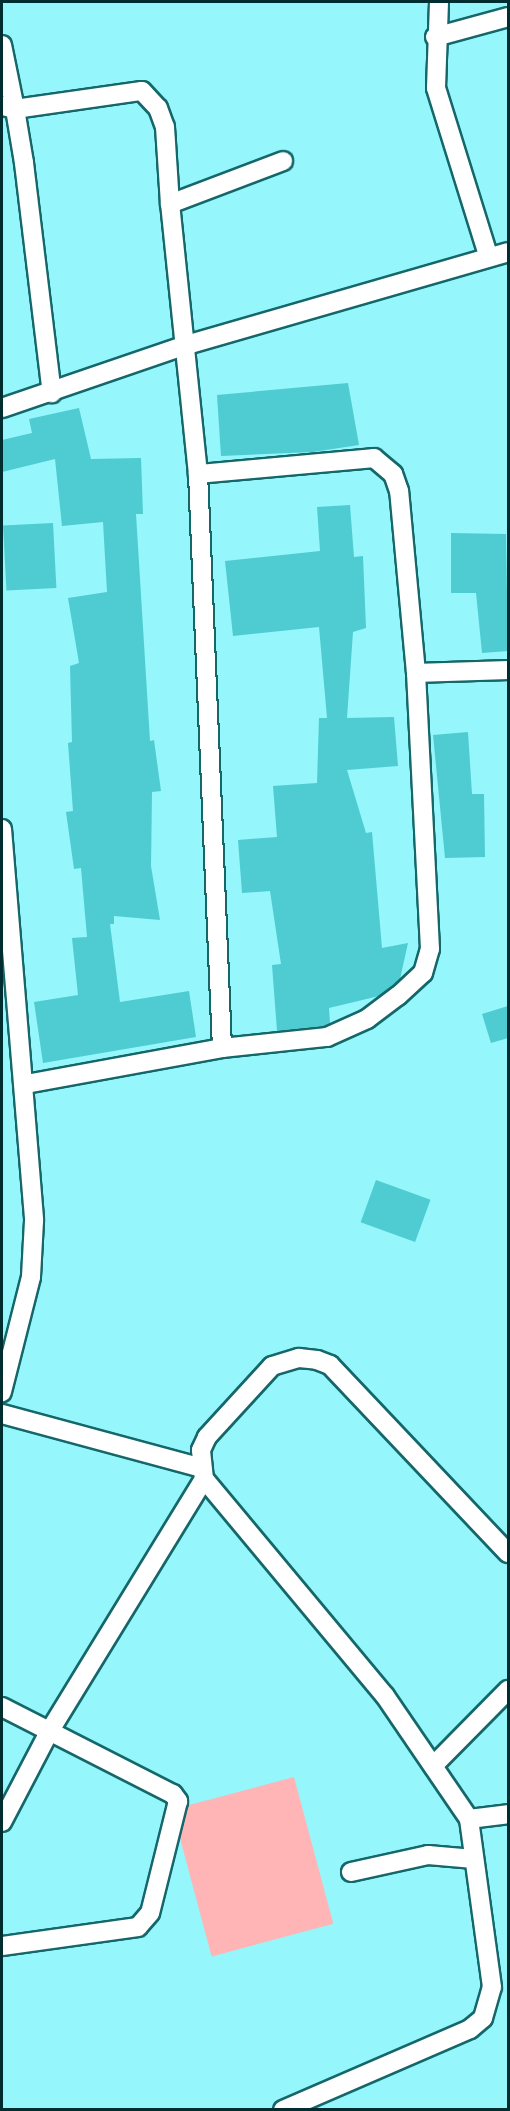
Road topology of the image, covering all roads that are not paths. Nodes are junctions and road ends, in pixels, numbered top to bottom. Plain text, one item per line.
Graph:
1 (439, 2) edge
2 (508, 17) edge
3 (435, 37) junction
4 (2, 45) edge
5 (8, 107) edge
6 (283, 161) dead end
7 (170, 204) junction
8 (508, 252) edge
9 (488, 255) junction
10 (183, 346) junction
11 (52, 393) junction
12 (2, 408) edge
13 (198, 474) junction
14 (508, 670) edge
15 (416, 672) junction
16 (2, 828) edge
17 (222, 1048) junction
18 (26, 1084) junction
19 (2, 1392) edge
20 (2, 1414) edge
21 (201, 1473) junction
22 (508, 1553) edge
23 (508, 1690) edge
24 (2, 1707) edge
25 (49, 1732) junction
26 (433, 1767) junction
27 (508, 1814) edge
28 (469, 1819) junction
29 (2, 1822) edge
30 (474, 1859) junction
31 (351, 1872) dead end
32 (2, 1946) edge
33 (283, 2109) edge

1 - 3 street
2 - 3 street
3 - 9 street
4 - 5 street
5 - 7 street
5 - 11 street
6 - 7 street
7 - 10 street
8 - 9 street
9 - 10 street
10 - 11 street
10 - 13 street
11 - 12 street
13 - 15 street
13 - 17 street
14 - 15 street
15 - 17 street
16 - 18 street
17 - 18 street
18 - 19 street
20 - 21 street
21 - 22 street
21 - 25 street
21 - 26 street
23 - 26 street
24 - 25 street
25 - 29 street
25 - 32 street
26 - 28 street
27 - 28 street
28 - 30 street
30 - 31 street
30 - 33 street

